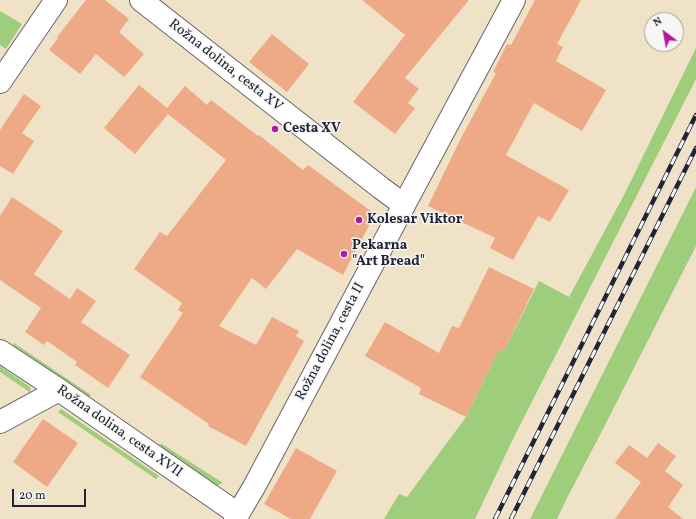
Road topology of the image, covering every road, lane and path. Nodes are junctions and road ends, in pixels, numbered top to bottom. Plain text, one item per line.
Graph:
1 (56, 0) edge
2 (141, 0) edge
3 (514, 0) edge
4 (0, 82) edge
5 (404, 205) junction
6 (0, 351) edge
7 (59, 390) junction
8 (0, 422) edge
9 (239, 517) edge

1 - 4 street
2 - 5 street, Rožna dolina, cesta XV
3 - 5 street, Rožna dolina, cesta II
5 - 9 street, Rožna dolina, cesta II
6 - 7 street, Rožna dolina, cesta XVII
7 - 8 street
7 - 9 street, Rožna dolina, cesta XVII

